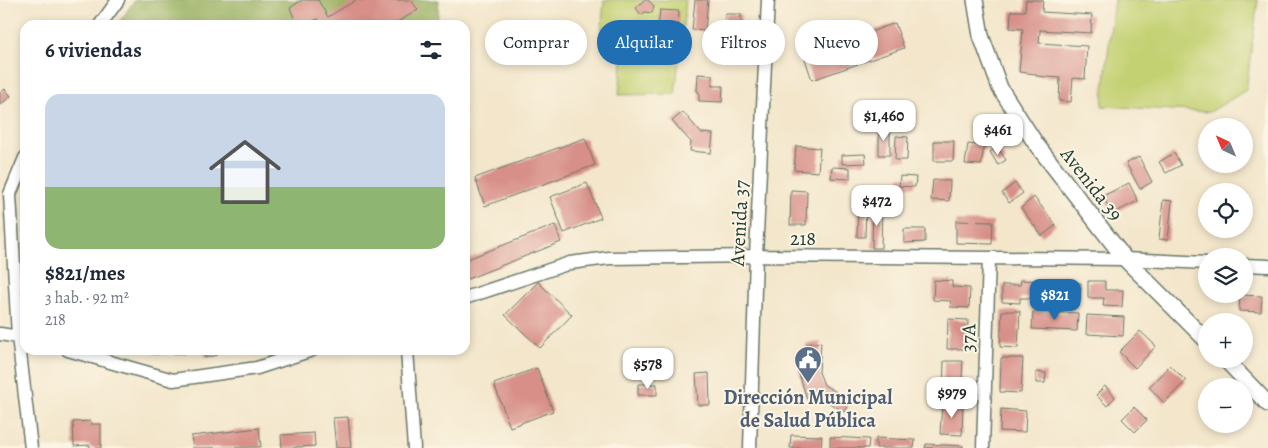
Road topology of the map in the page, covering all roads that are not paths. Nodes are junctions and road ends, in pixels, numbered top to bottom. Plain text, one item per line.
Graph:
1 (118, 0) edge
2 (768, 0) edge
3 (975, 0) edge
4 (104, 20) edge
5 (20, 170) edge
6 (756, 256) junction
7 (988, 258) junction
8 (1125, 259) junction
9 (1198, 263) edge
10 (1253, 265) edge
11 (1268, 266) edge
12 (470, 296) edge
13 (20, 313) edge
14 (1198, 332) edge
15 (0, 334) edge
16 (20, 337) edge
17 (23, 355) edge
18 (86, 355) edge
19 (407, 355) edge
20 (277, 356) edge
21 (1234, 368) edge
22 (1268, 404) edge
23 (31, 448) edge
24 (414, 448) edge
25 (750, 448) edge
26 (983, 448) edge

1 - 4 street
2 - 6 street, Avenida 37
3 - 8 street, Avenida 39
5 - 13 street
6 - 7 street, 218
6 - 12 street, 218
6 - 25 street, Avenida 37
7 - 8 street, 218
7 - 26 street, 37A
8 - 9 street, 218
8 - 14 street, Avenida 39
10 - 11 street
15 - 16 street
17 - 23 street
18 - 20 street
19 - 24 street
21 - 22 street

